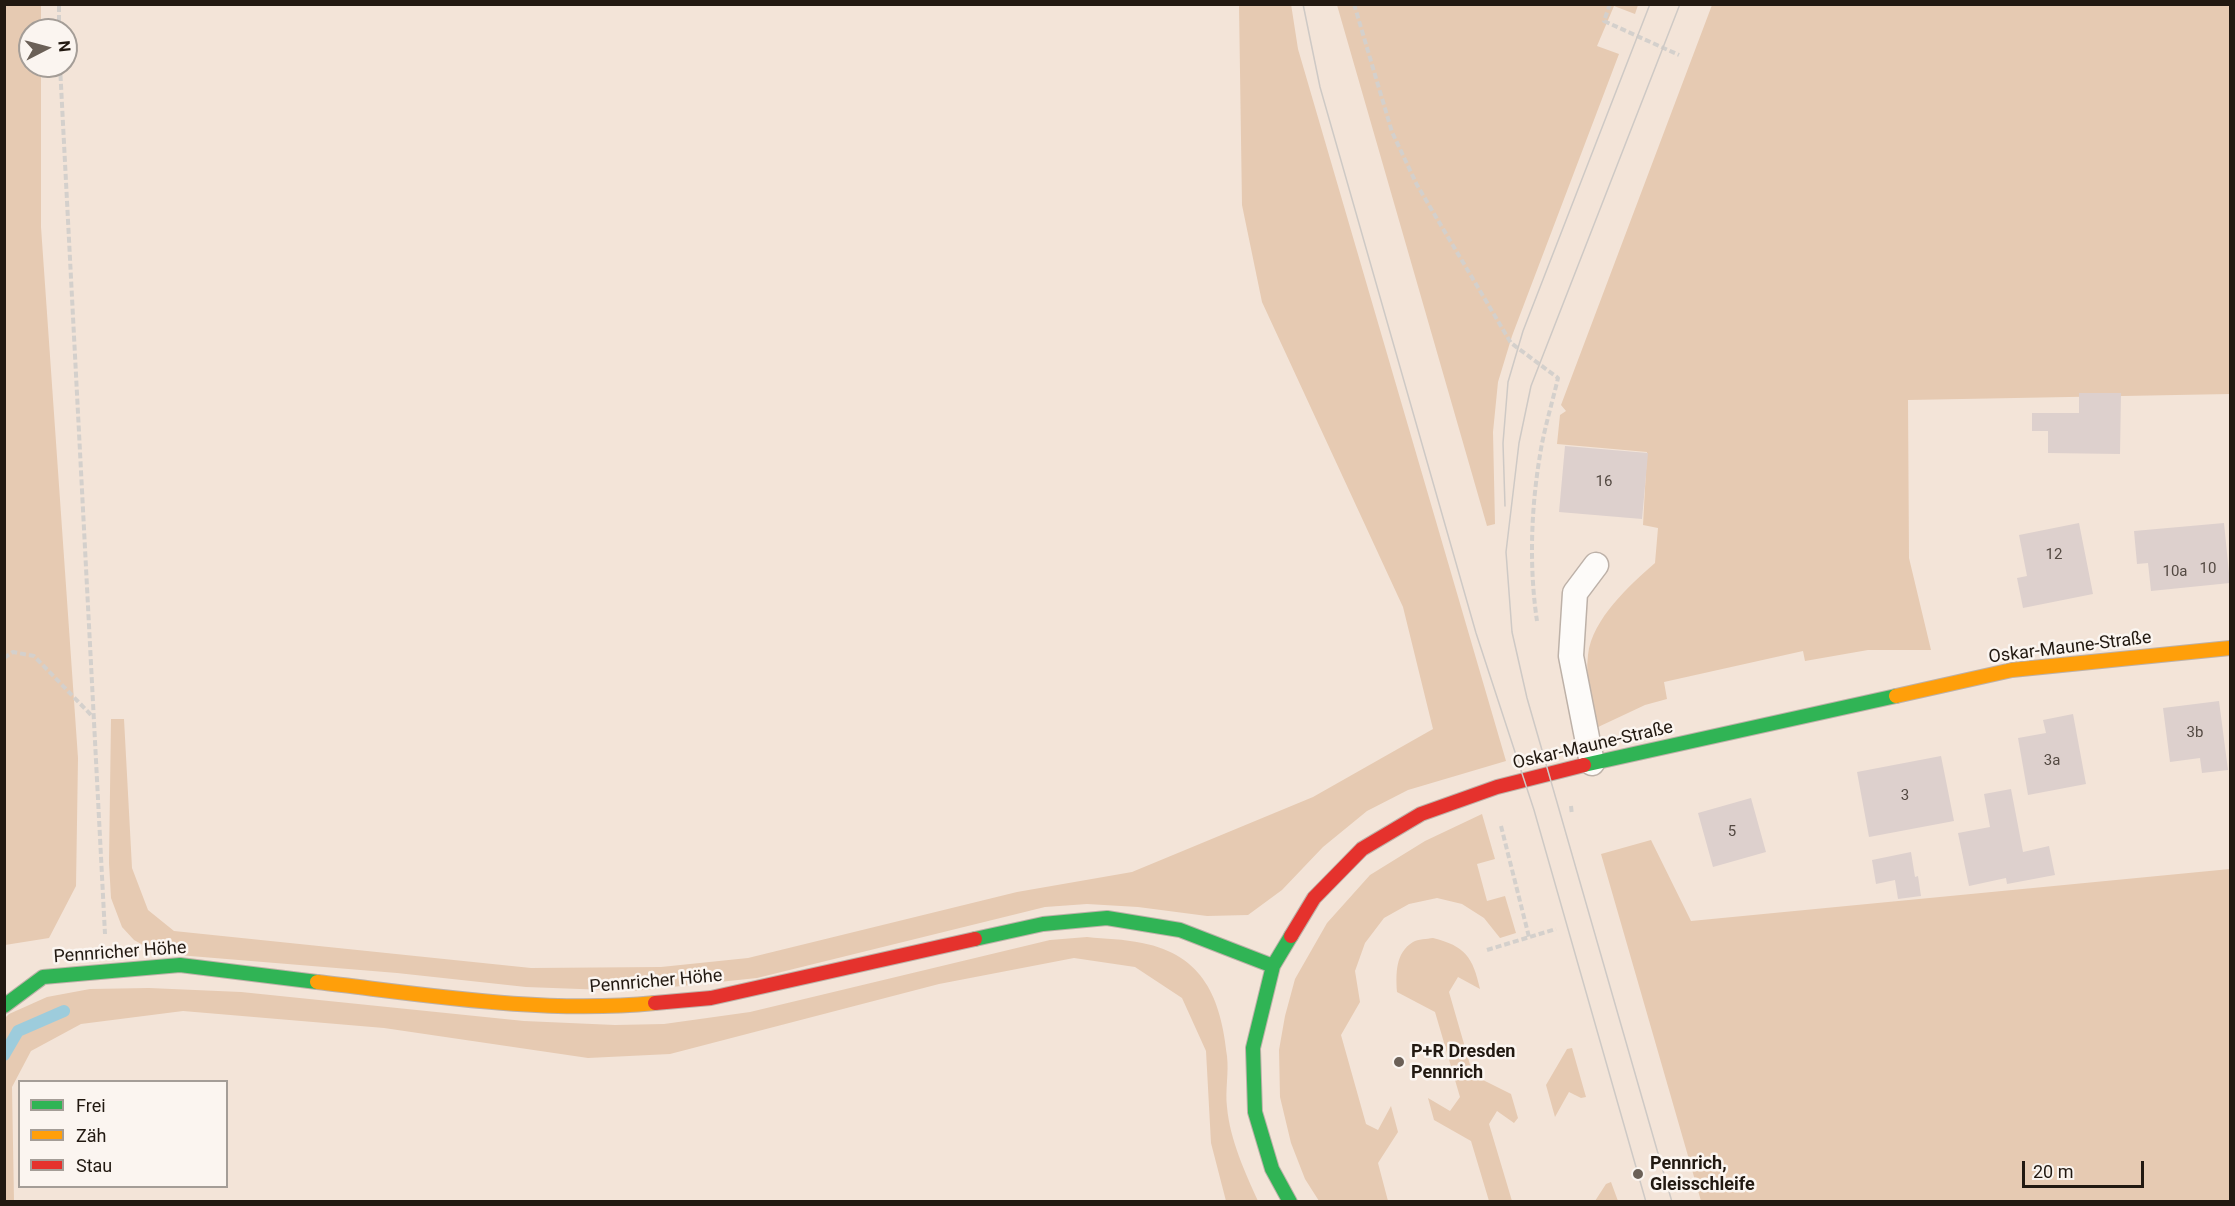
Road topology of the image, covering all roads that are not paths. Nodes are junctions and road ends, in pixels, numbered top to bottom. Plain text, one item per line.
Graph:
1 (1596, 565) dead end
2 (2230, 648) edge
3 (1592, 763) junction
4 (1273, 966) junction
5 (4, 1006) edge
6 (1290, 1202) edge

1 - 3 lane
2 - 3 street, Oskar-Maune-Straße
3 - 4 street, Oskar-Maune-Straße
4 - 5 street, Pennricher Höhe
4 - 6 street, Oskar-Maune-Straße

